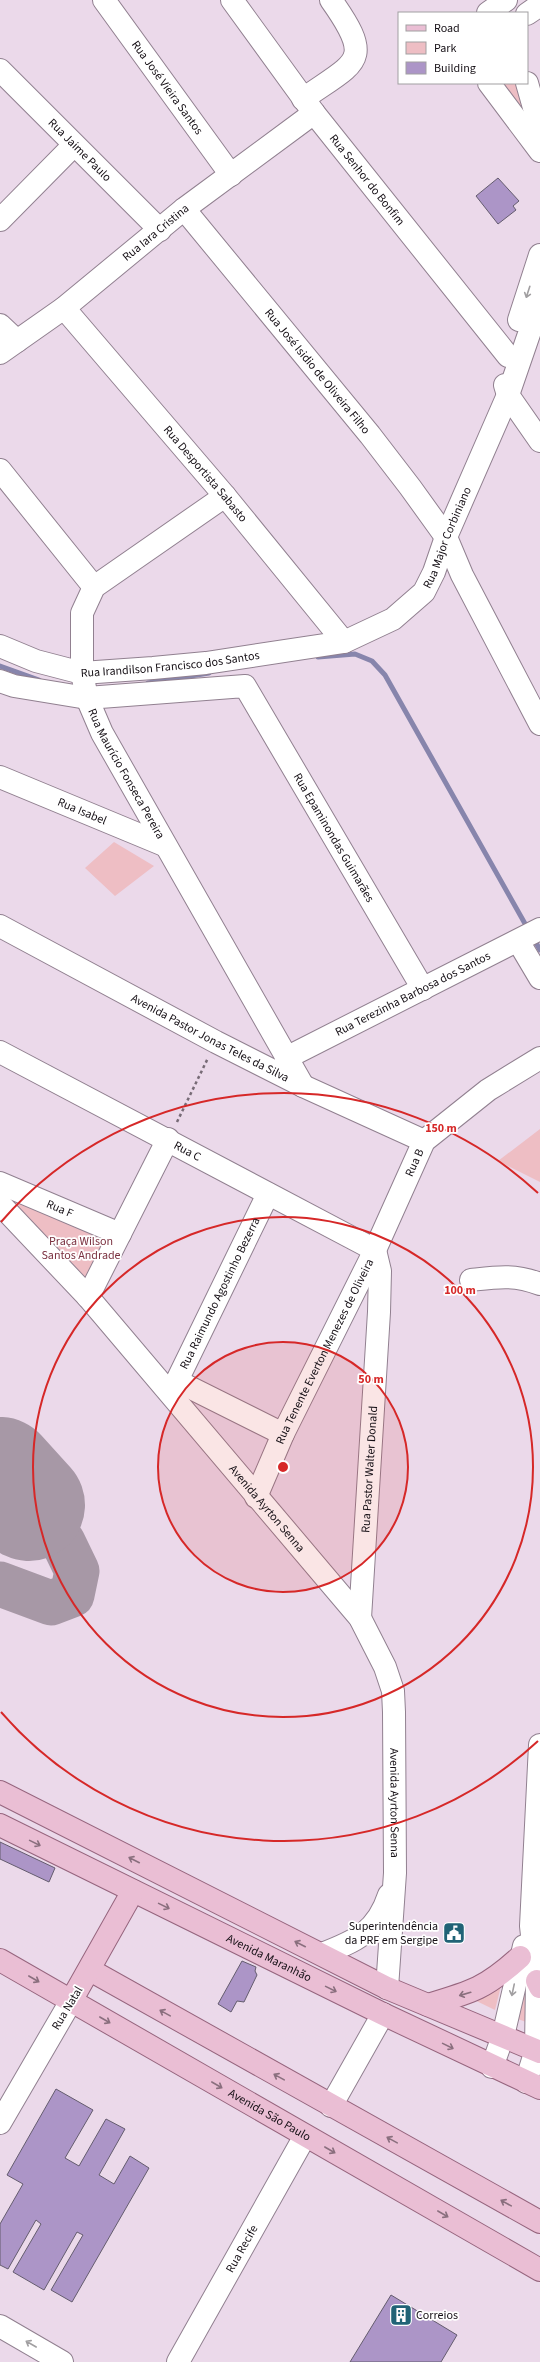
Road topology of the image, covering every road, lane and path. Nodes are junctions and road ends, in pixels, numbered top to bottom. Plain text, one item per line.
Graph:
1 (104, 0) edge
2 (232, 0) edge
3 (331, 0) edge
4 (540, 5) edge
5 (528, 13) edge
6 (2, 75) edge
7 (490, 84) edge
8 (526, 84) edge
9 (308, 106) junction
10 (540, 129) edge
11 (74, 145) junction
12 (540, 151) edge
13 (231, 175) junction
14 (184, 209) junction
15 (0, 220) edge
16 (160, 230) junction
17 (540, 255) edge
18 (540, 302) edge
19 (64, 308) junction
20 (0, 325) edge
21 (8, 347) edge
22 (508, 356) junction
23 (508, 395) junction
24 (540, 441) edge
25 (0, 470) edge
26 (225, 496) junction
27 (446, 538) junction
28 (94, 587) junction
29 (344, 642) junction
30 (0, 646) edge
31 (82, 673) junction
32 (0, 681) edge
33 (87, 698) junction
34 (540, 724) edge
35 (0, 777) edge
36 (164, 845) junction
37 (0, 927) edge
38 (540, 929) edge
39 (518, 941) junction
40 (540, 978) edge
41 (423, 989) junction
42 (216, 1042) junction
43 (0, 1052) edge
44 (286, 1058) junction
45 (540, 1058) edge
46 (303, 1086) junction
47 (168, 1139) junction
48 (424, 1141) junction
49 (0, 1183) edge
50 (268, 1194) junction
51 (0, 1204) edge
52 (120, 1234) junction
53 (375, 1250) junction
54 (470, 1280) dead end
55 (540, 1284) edge
56 (88, 1297) junction
57 (174, 1387) junction
58 (283, 1434) junction
59 (256, 1497) junction
60 (360, 1618) junction
61 (540, 1745) edge
62 (539, 1772) edge
63 (0, 1792) edge
64 (0, 1825) edge
65 (395, 1873) junction
66 (133, 1891) junction
67 (531, 1926) junction
68 (322, 1954) junction
69 (520, 1957) junction
70 (0, 1960) edge
71 (90, 1970) junction
72 (538, 1984) edge
73 (387, 1988) junction
74 (71, 2001) junction
75 (428, 2005) junction
76 (383, 2014) junction
77 (503, 2036) junction
78 (538, 2051) edge
79 (492, 2067) junction
80 (533, 2085) edge
81 (331, 2106) junction
82 (0, 2123) edge
83 (305, 2136) junction
84 (540, 2222) edge
85 (540, 2270) edge
86 (0, 2326) edge
87 (62, 2362) edge
88 (178, 2362) edge

1 - 13 street, Rua José Vieira Santos
2 - 9 street, Rua Senhor do Bonfim
3 - 9 street, Rua Iara Cristina
4 - 5 street
6 - 11 street, Rua Jaime Paulo
7 - 12 street
8 - 10 street
9 - 13 street, Rua Iara Cristina
9 - 22 street, Rua Senhor do Bonfim
11 - 15 street
11 - 16 street, Rua Jaime Paulo
13 - 14 street, Rua Iara Cristina
14 - 16 street, Rua Iara Cristina
14 - 27 street, Rua José Isidio de Oliveira Filho
16 - 19 street, Rua Iara Cristina
17 -> 22 street
18 - 23 street, Rua Major Corbiniano
19 - 21 street, Rua Iara Cristina
19 - 26 street, Rua Desportista Sabasto
20 - 21 street
22 - 23 street
23 - 24 street
23 - 27 street, Rua Major Corbiniano
25 - 28 street
26 - 28 street
26 - 29 street, Rua Desportista Sabasto
27 - 29 street, Rua Major Corbiniano
27 - 34 street, Rua José Isidio de Oliveira Filho
28 - 31 street, Rua Maurício Fonseca Pereira
29 - 31 street, Rua Irandilson Francisco dos Santos
30 - 31 street, Rua Irandilson Francisco dos Santos
31 - 33 street, Rua Maurício Fonseca Pereira
32 - 33 street
33 - 36 street, Rua Maurício Fonseca Pereira
33 - 41 street, Rua Epaminondas Guimarães
35 - 36 street, Rua Isabel
36 - 44 street, Rua Maurício Fonseca Pereira
37 - 42 street, Avenida Pastor Jonas Teles da Silva
38 - 39 street, Rua Terezinha Barbosa dos Santos
39 - 40 street
39 - 41 street, Rua Terezinha Barbosa dos Santos
41 - 44 street, Rua Terezinha Barbosa dos Santos
42 - 46 street, Avenida Pastor Jonas Teles da Silva
42 - 47 path
43 - 47 street, Rua C
44 - 46 street, Rua Maurício Fonseca Pereira
45 - 48 street, Rua B
46 - 48 street, Avenida Pastor Jonas Teles da Silva
47 - 50 street, Rua C
47 - 52 street
48 - 53 street, Rua B
49 - 52 street, Rua F
50 - 53 street, Rua C
50 - 57 street, Rua Raimundo Agostinho Bezerra
51 - 56 street, Avenida Ayrton Senna
52 - 56 street
53 - 58 street, Rua Tenente Everton Menezes de Oliveira
53 - 60 street, Rua Pastor Walter Donald
54 - 55 street
56 - 57 street, Avenida Ayrton Senna
57 - 58 street
57 - 59 street, Avenida Ayrton Senna
58 - 59 street, Rua Tenente Everton Menezes de Oliveira
59 - 60 street, Avenida Ayrton Senna
60 - 65 street, Avenida Ayrton Senna
61 - 62 street
62 - 67 street
68 -> 63 main road
64 -> 66 main road, Avenida Maranhão
65 - 68 street, Avenida Ayrton Senna
65 - 73 street, Avenida Ayrton Senna
66 - 71 main road, Rua Natal
66 -> 76 main road, Avenida Maranhão
67 - 69 street
67 - 72 street
68 - 73 main road
69 -> 75 main road
69 -> 77 street
70 -> 74 main road, Avenida São Paulo
71 - 74 main road, Rua Natal
81 -> 71 main road
72 - 78 street
73 - 75 main road
74 - 82 street, Rua Natal
74 -> 83 main road, Avenida São Paulo
75 - 77 main road
76 -> 79 main road, Avenida Maranhão
76 - 81 street
77 - 78 main road
77 - 79 street
78 - 80 street
79 - 80 main road, Avenida Maranhão
84 -> 81 main road
83 -> 85 main road, Avenida São Paulo
83 - 88 street, Rua Recife
87 -> 86 street

